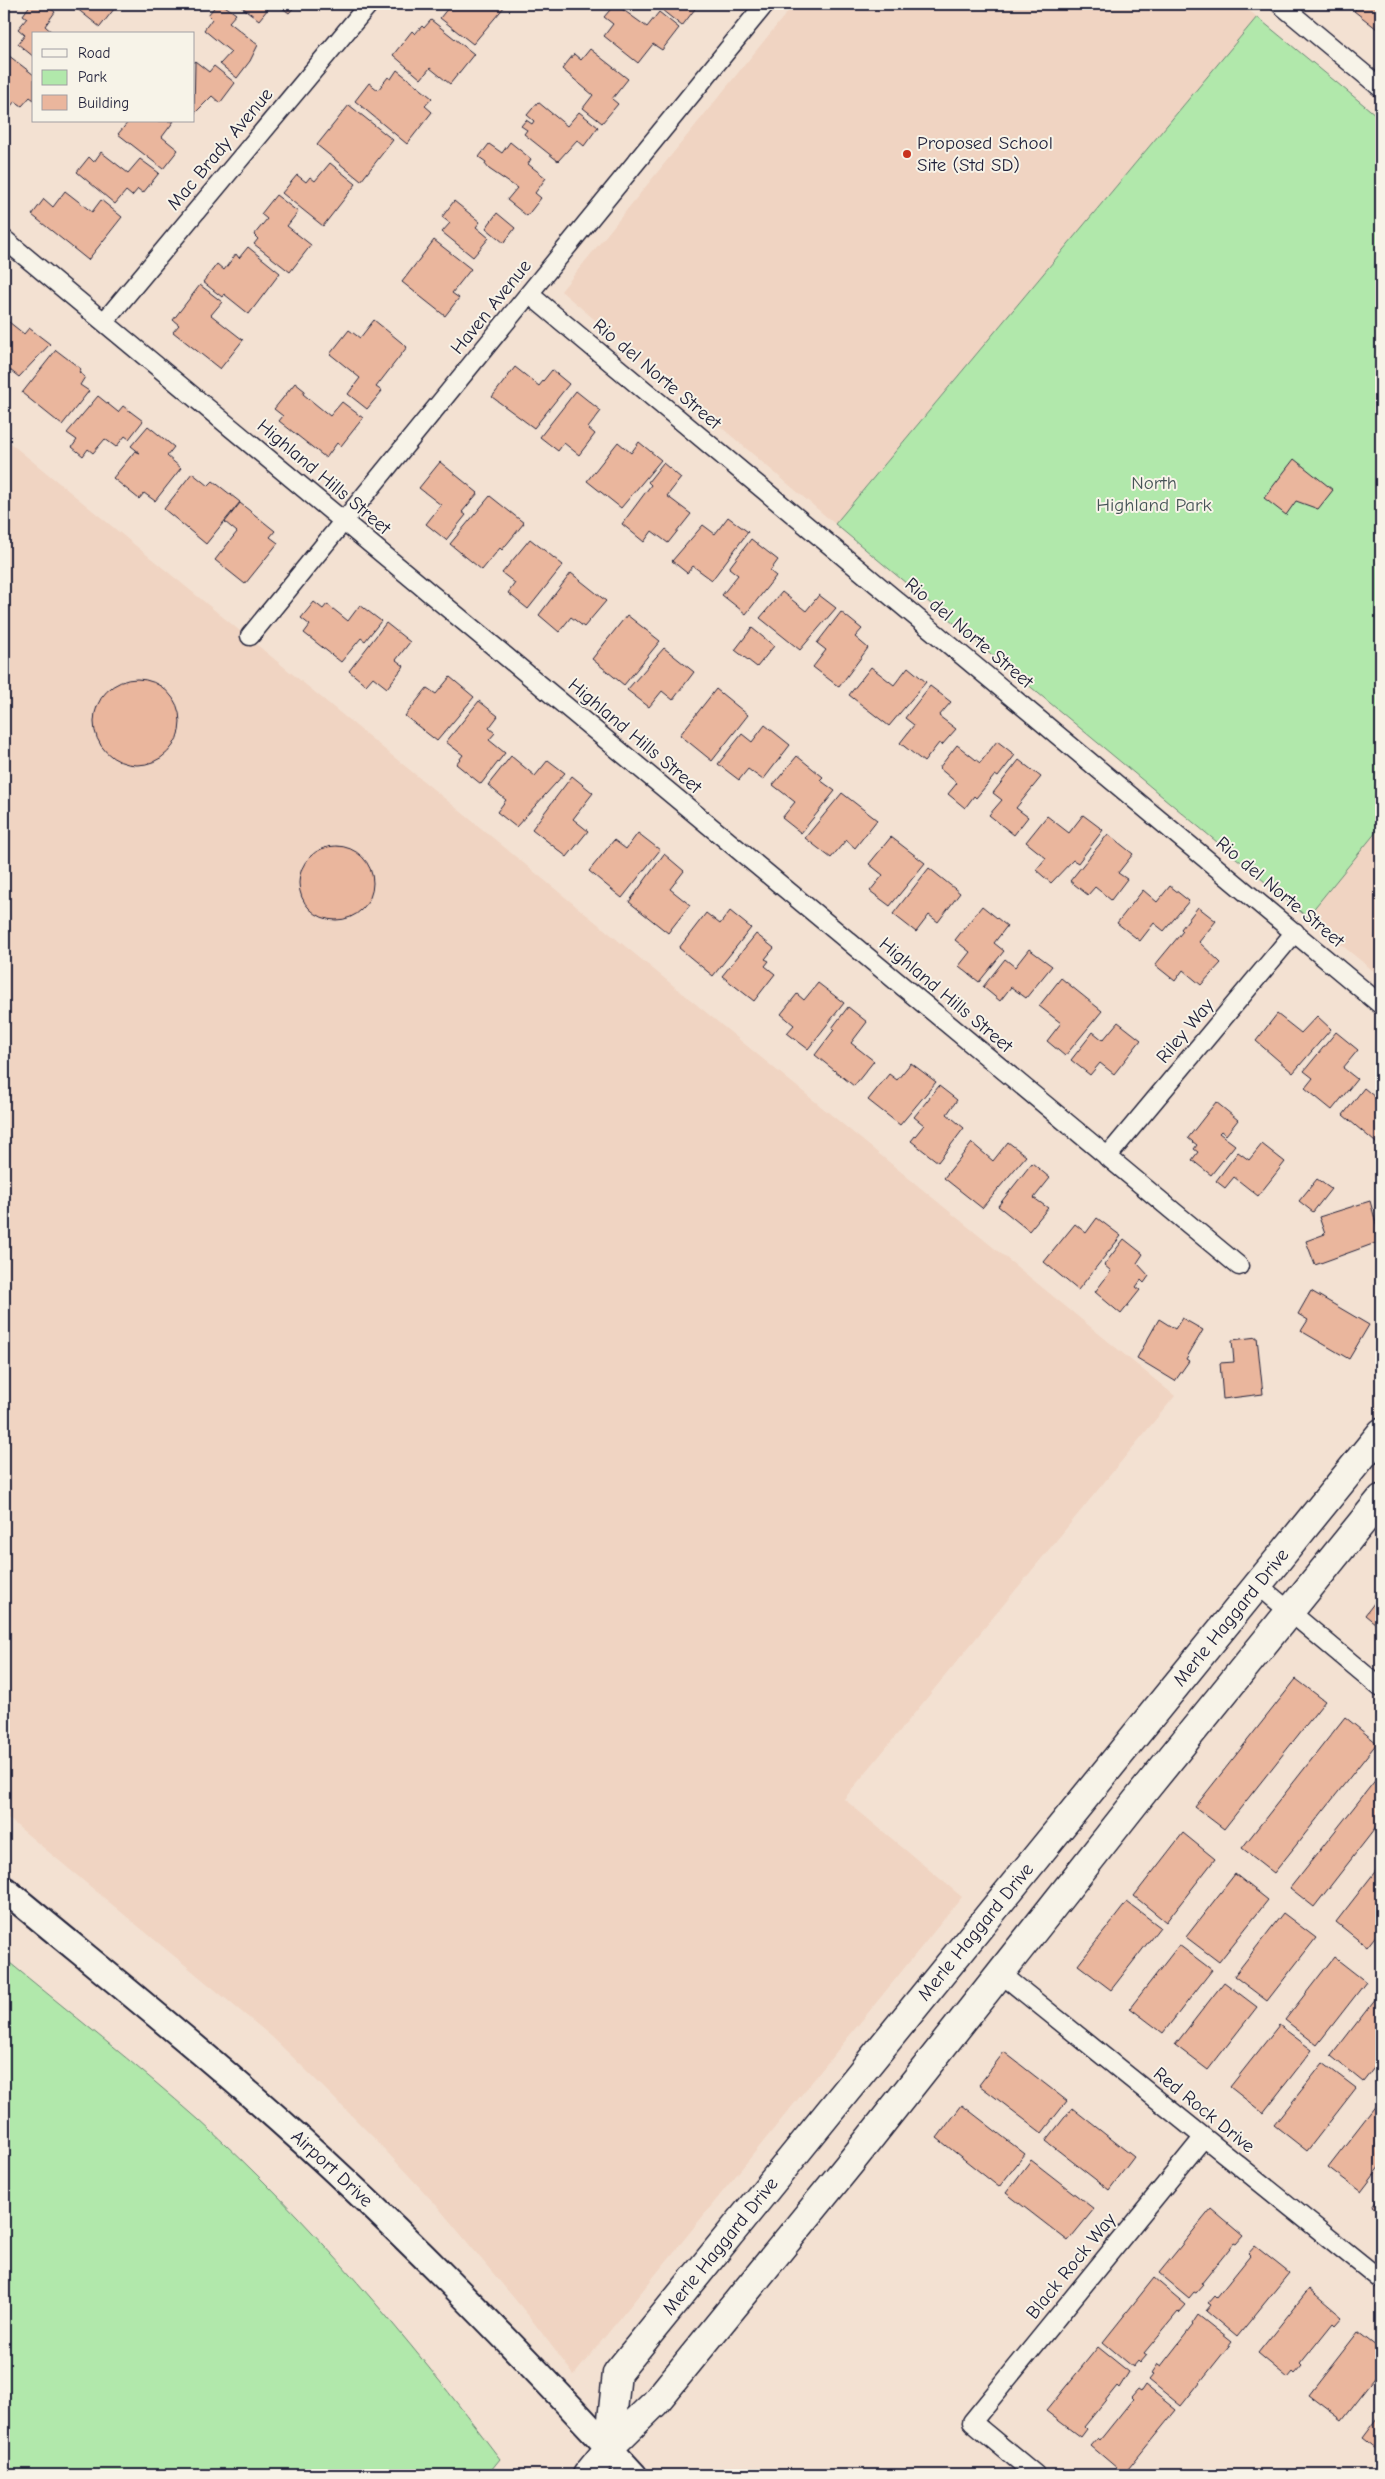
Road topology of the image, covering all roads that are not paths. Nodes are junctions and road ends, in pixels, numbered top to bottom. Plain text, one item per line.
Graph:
1 (369, 4) edge
2 (765, 4) edge
3 (1280, 4) edge
4 (1381, 88) edge
5 (4, 239) edge
6 (528, 294) junction
7 (104, 322) junction
8 (344, 521) junction
9 (250, 636) dead end
10 (1295, 932) junction
11 (1381, 1005) edge
12 (1107, 1157) junction
13 (1239, 1266) dead end
14 (1381, 1433) edge
15 (1381, 1499) edge
16 (1258, 1585) junction
17 (1290, 1611) junction
18 (1381, 1688) edge
19 (4, 1889) edge
20 (999, 1972) junction
21 (1204, 2137) junction
22 (1381, 2280) edge
23 (609, 2448) junction
24 (587, 2475) edge
25 (634, 2475) edge
26 (1036, 2475) edge

1 - 7 street, Mac Brady Avenue
2 - 6 street, Haven Avenue
3 - 4 street
5 - 7 street, Highland Hills Street
6 - 8 street, Haven Avenue
6 - 10 street, Rio del Norte Street
7 - 8 street, Highland Hills Street
8 - 9 street, Haven Avenue
8 - 12 street, Highland Hills Street
10 - 11 street, Rio del Norte Street
10 - 12 street, Riley Way
12 - 13 street, Highland Hills Street
14 - 16 main road, Merle Haggard Drive
15 - 17 main road
16 - 17 street
16 - 23 main road, Merle Haggard Drive
17 - 18 street
17 - 20 main road
19 - 23 main road, Airport Drive
20 - 21 street, Red Rock Drive
20 - 23 main road
21 - 22 street, Red Rock Drive
21 - 26 street, Black Rock Way
23 - 24 main road
23 - 25 main road, Airport Drive

